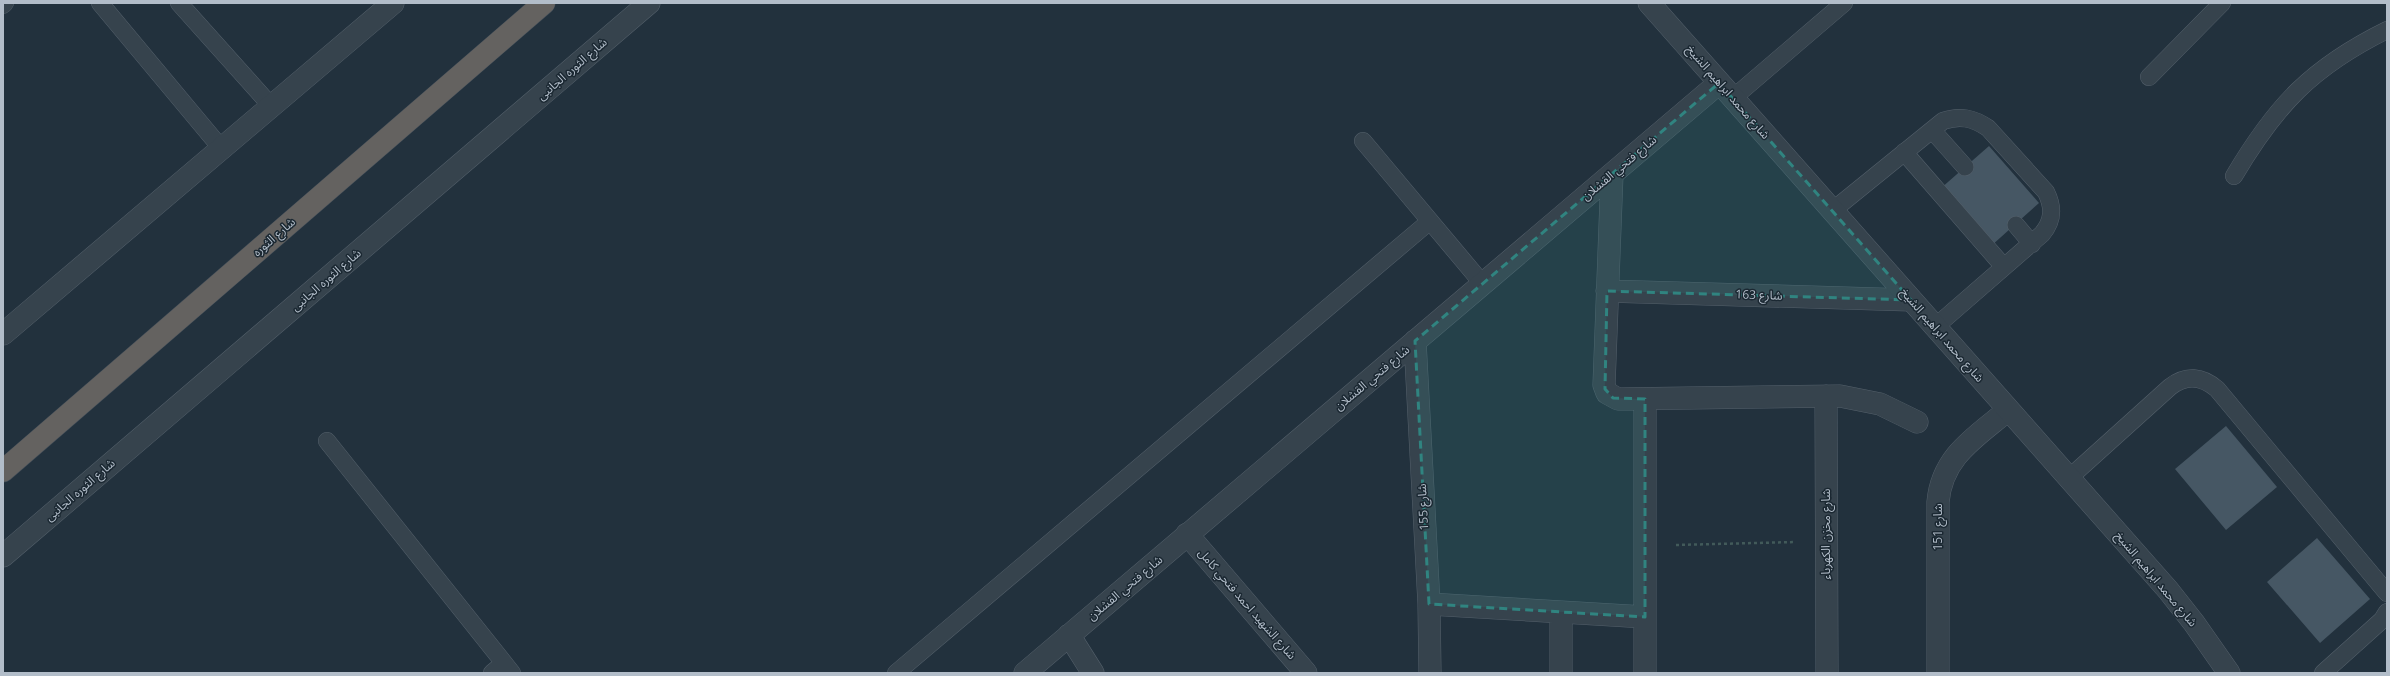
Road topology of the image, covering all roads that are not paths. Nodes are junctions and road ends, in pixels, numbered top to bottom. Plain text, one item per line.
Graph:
1 (100, 3) edge
2 (178, 3) edge
3 (393, 3) edge
4 (544, 3) edge
5 (649, 3) edge
6 (1649, 3) edge
7 (1844, 3) edge
8 (2222, 3) edge
9 (2387, 30) edge
10 (2149, 77) dead end
11 (1726, 91) junction
12 (272, 107) junction
13 (1932, 130) junction
14 (1363, 141) dead end
15 (221, 148) junction
16 (1904, 152) junction
17 (1965, 167) dead end
18 (1612, 174) junction
19 (2234, 176) dead end
20 (1832, 211) junction
21 (1430, 221) junction
22 (2016, 225) dead end
23 (2032, 244) junction
24 (2004, 267) junction
25 (1482, 283) junction
26 (1607, 291) junction
27 (1911, 300) junction
28 (1935, 327) junction
29 (3, 334) edge
30 (1414, 341) junction
31 (1826, 396) junction
32 (1645, 399) junction
33 (2008, 410) junction
34 (1916, 422) dead end
35 (327, 441) dead end
36 (3, 471) edge
37 (2069, 478) junction
38 (1188, 534) junction
39 (3, 556) edge
40 (2387, 593) edge
41 (1429, 604) junction
42 (1561, 612) junction
43 (2387, 612) edge
44 (1645, 616) junction
45 (1069, 635) junction
46 (503, 670) edge
47 (896, 673) edge
48 (1025, 673) edge
49 (1093, 673) edge
50 (1306, 673) edge
51 (1430, 673) edge
52 (1561, 673) edge
53 (1645, 673) edge
54 (1827, 673) edge
55 (1938, 673) edge
56 (2228, 673) edge
57 (2323, 673) edge

1 - 15 lane
2 - 12 lane
3 - 12 street
4 - 36 highway, شارع الثوره
5 - 39 street, شارع الثوره الجانبى
6 - 11 street, شارع محمد ابراهيم الشيخ
7 - 11 lane
8 - 10 lane
9 - 19 lane
11 - 18 street, شارع فتحي القشلان
11 - 20 street, شارع محمد ابراهيم الشيخ
12 - 15 street
13 - 16 lane
13 - 17 lane
13 - 23 lane
14 - 21 lane
15 - 29 street
16 - 20 lane
16 - 24 lane
18 - 25 street, شارع فتحي القشلان
18 - 26 street
20 - 27 street, شارع محمد ابراهيم الشيخ
21 - 25 lane
21 - 47 lane
22 - 23 lane
23 - 24 lane
24 - 28 lane
25 - 30 street, شارع فتحي القشلان
26 - 27 street, شارع 163
26 - 32 street
27 - 28 street, شارع محمد ابراهيم الشيخ
28 - 33 street, شارع محمد ابراهيم الشيخ
30 - 38 street, شارع فتحي القشلان
30 - 41 street, شارع 155
31 - 32 street
31 - 34 street
31 - 54 street, شارع مخزن الكهرباء
32 - 44 street
33 - 37 street, شارع محمد ابراهيم الشيخ
33 - 55 street, شارع 151
35 - 46 lane
37 - 40 lane
37 - 56 street, شارع محمد ابراهيم الشيخ
38 - 45 street, شارع فتحي القشلان
38 - 50 street, شارع الشهيد احمد فتحي كامل
41 - 42 street
41 - 51 street, شارع 155
42 - 44 street
42 - 52 street
43 - 57 lane
44 - 53 street
45 - 48 street, شارع فتحي القشلان
45 - 49 street

